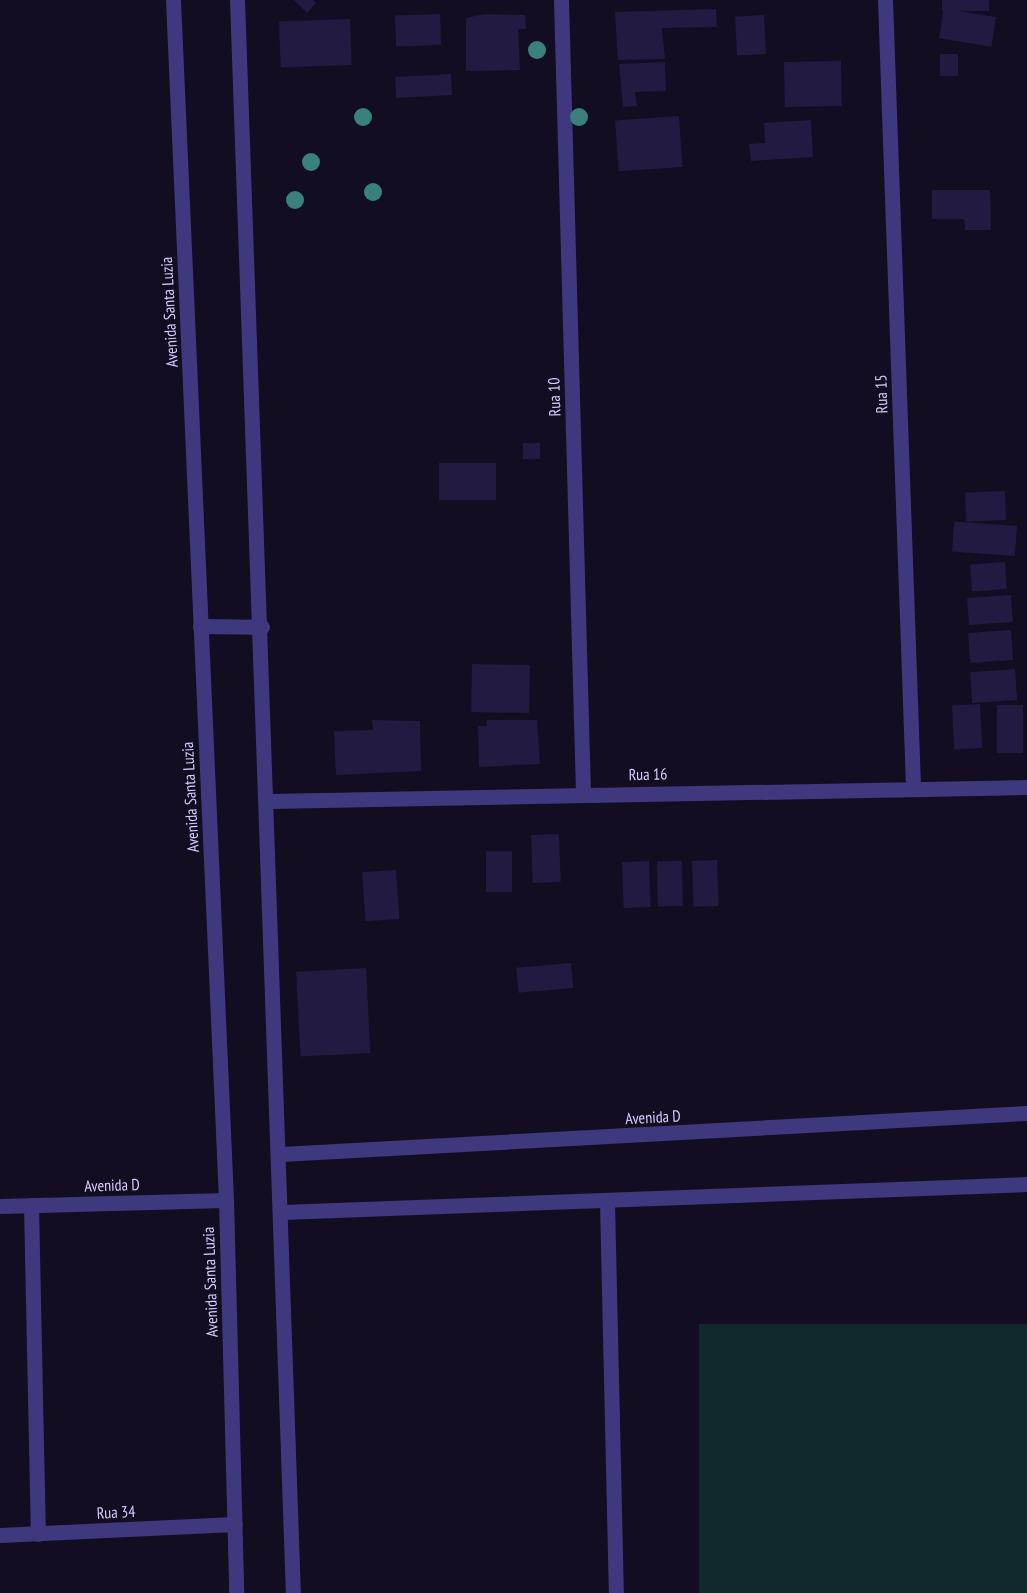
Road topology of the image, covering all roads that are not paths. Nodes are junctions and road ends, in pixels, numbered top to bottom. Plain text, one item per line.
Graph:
1 (173, 0) edge
2 (237, 0) edge
3 (561, 0) edge
4 (885, 0) edge
5 (200, 626) junction
6 (262, 627) junction
7 (913, 787) junction
8 (1027, 787) edge
9 (583, 794) junction
10 (269, 801) junction
11 (1027, 1113) edge
12 (281, 1154) junction
13 (1027, 1184) edge
14 (226, 1200) junction
15 (607, 1202) junction
16 (31, 1205) junction
17 (0, 1206) edge
18 (282, 1212) junction
19 (235, 1524) junction
20 (38, 1534) junction
21 (0, 1535) edge
22 (236, 1593) edge
23 (293, 1593) edge
24 (616, 1593) edge

1 - 5 street, Avenida Santa Luzia
2 - 6 street
3 - 9 street, Rua 10
4 - 7 street, Rua 15
5 - 6 street
5 - 14 street, Avenida Santa Luzia
6 - 10 street
7 - 8 street, Rua 16
7 - 9 street, Rua 16
9 - 10 street, Rua 16
10 - 12 street
11 - 12 street, Avenida D
12 - 18 street
13 - 15 street
14 - 16 street, Avenida D
14 - 19 street, Avenida Santa Luzia
15 - 18 street
15 - 24 street
16 - 17 street, Avenida D
16 - 20 street
18 - 23 street
19 - 20 street, Rua 34
19 - 22 street, Avenida Santa Luzia
20 - 21 street, Rua 34

